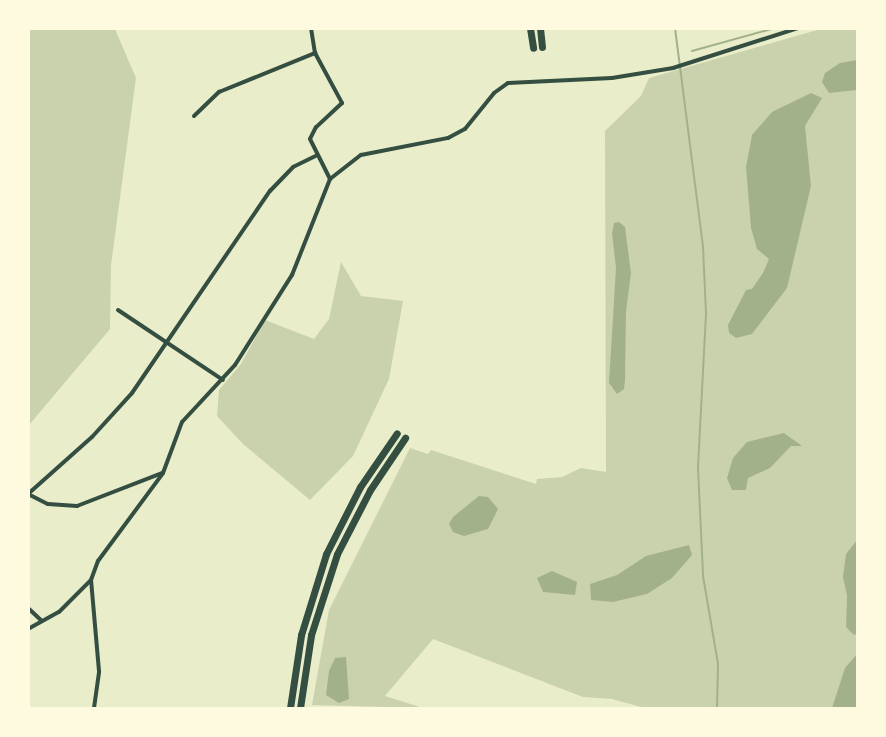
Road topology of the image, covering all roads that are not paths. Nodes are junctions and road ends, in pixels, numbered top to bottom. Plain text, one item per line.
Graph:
1 (311, 28) edge
2 (530, 28) edge
3 (540, 28) edge
4 (798, 28) edge
5 (542, 46) dead end
6 (533, 48) dead end
7 (315, 53) junction
8 (194, 116) dead end
9 (316, 156) junction
10 (330, 179) junction
11 (118, 310) dead end
12 (167, 343) junction
13 (223, 380) junction
14 (397, 433) dead end
15 (405, 438) dead end
16 (163, 473) junction
17 (28, 494) edge
18 (92, 580) junction
19 (28, 608) edge
20 (42, 621) junction
21 (28, 629) edge
22 (94, 708) edge
23 (290, 708) edge
24 (300, 708) edge

1 - 7 street
2 - 6 highway
3 - 5 highway
4 - 10 street
7 - 8 street
7 - 9 street
9 - 10 street
9 - 12 street
10 - 13 street
11 - 12 street
12 - 13 street
12 - 17 street
13 - 16 street
14 - 23 highway
15 - 24 highway
16 - 17 street
16 - 18 street
18 - 20 street
18 - 22 street
19 - 20 street
20 - 21 street

